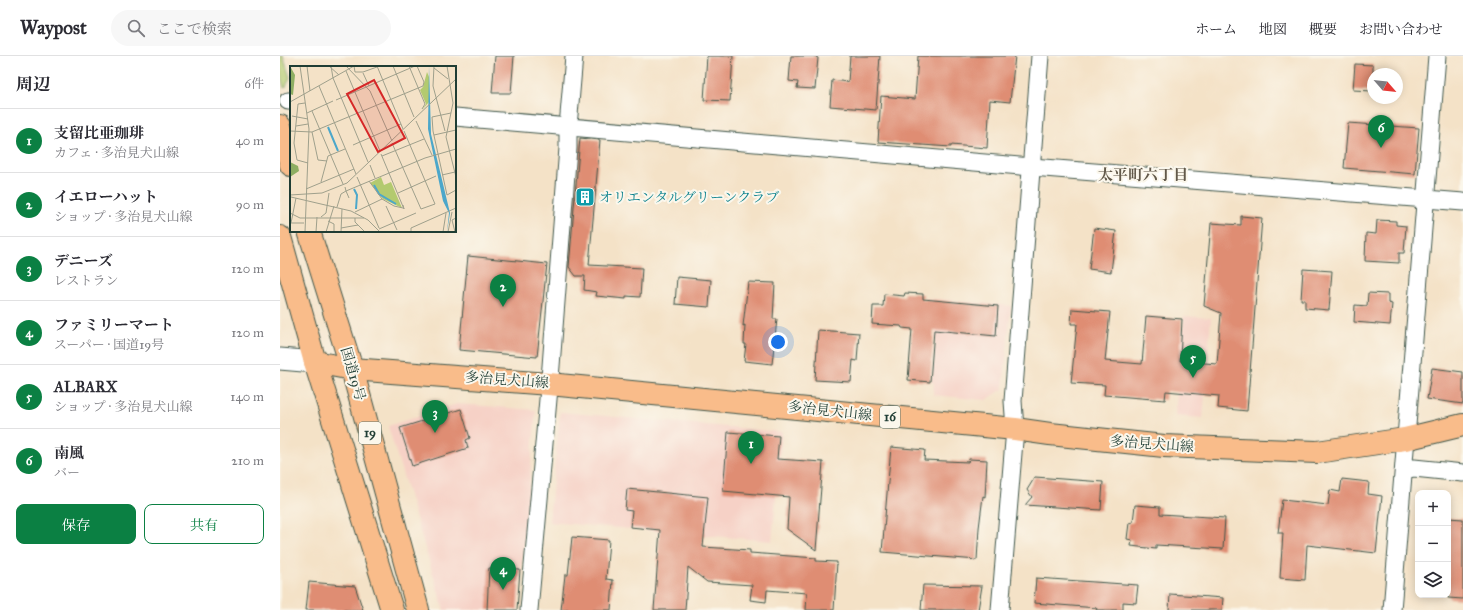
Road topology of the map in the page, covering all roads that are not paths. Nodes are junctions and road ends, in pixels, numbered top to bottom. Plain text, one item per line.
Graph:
1 (574, 56) edge
2 (1040, 56) edge
3 (1437, 56) edge
4 (456, 117) edge
5 (280, 126) edge
6 (568, 127) junction
7 (290, 161) edge
8 (1032, 167) junction
9 (1425, 199) junction
10 (1463, 202) edge
11 (309, 232) edge
12 (280, 237) edge
13 (280, 359) edge
14 (315, 362) junction
15 (352, 369) junction
16 (549, 384) junction
17 (1463, 425) edge
18 (1015, 429) junction
19 (1405, 439) junction
20 (1404, 470) junction
21 (1463, 473) edge
22 (392, 610) edge
23 (418, 610) edge
24 (529, 610) edge
25 (1000, 610) edge
26 (1392, 610) edge

1 - 6 street
2 - 8 street
3 - 9 street
4 - 6 street
5 - 7 main road
6 - 8 street
6 - 16 street
8 - 9 street
8 - 18 street
9 - 10 street
9 - 19 street
11 - 15 main road, 国道19号 / 19
12 - 14 main road, 19
13 - 14 street
14 - 15 main road, 多治見犬山線 / 16
14 - 22 main road, 19
15 - 16 main road, 多治見犬山線 / 16
15 - 23 main road, 国道19号 / 19
16 - 18 main road, 多治見犬山線 / 16
16 - 24 street
17 - 19 main road, 多治見犬山線 / 16
18 - 19 main road, 多治見犬山線 / 16
18 - 25 street
19 - 20 street
20 - 21 street
20 - 26 street

